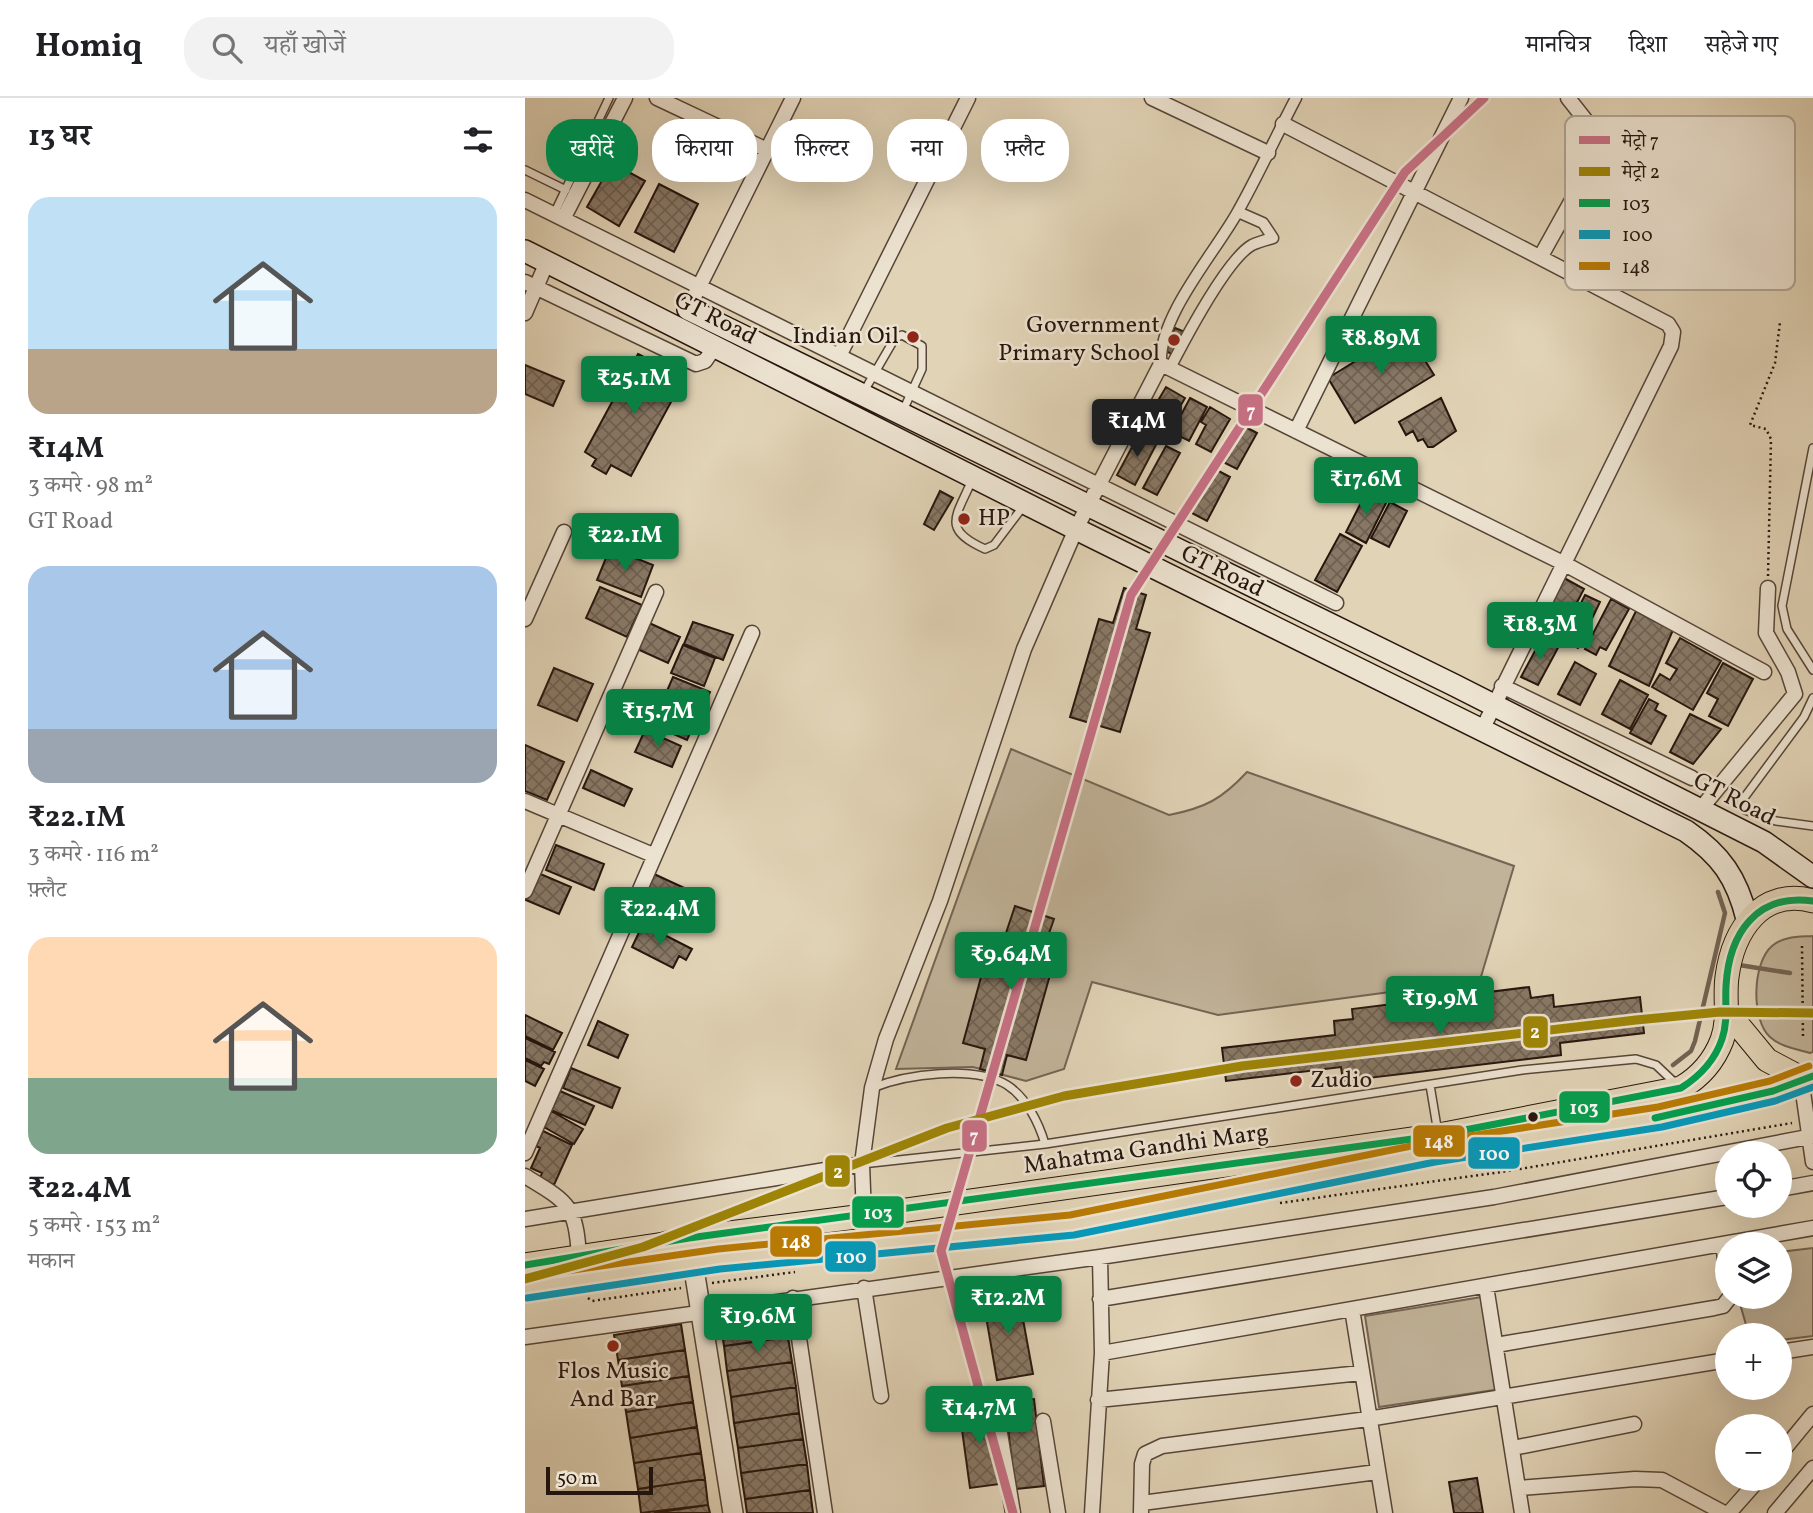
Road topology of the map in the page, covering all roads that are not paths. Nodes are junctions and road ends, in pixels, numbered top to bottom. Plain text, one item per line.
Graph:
1 (609, 98) edge
2 (625, 98) edge
3 (657, 98) edge
4 (793, 98) edge
5 (968, 98) edge
6 (1152, 98) edge
7 (1296, 98) edge
8 (1461, 98) edge
9 (1568, 98) edge
10 (1582, 116) edge
11 (1283, 124) junction
12 (767, 150) junction
13 (1268, 153) junction
14 (525, 170) edge
15 (566, 190) junction
16 (1415, 191) junction
17 (525, 200) edge
18 (1238, 212) junction
19 (1565, 213) edge
20 (558, 217) junction
21 (525, 251) edge
22 (1541, 256) junction
23 (547, 262) junction
24 (1565, 269) edge
25 (531, 284) edge
26 (699, 286) junction
27 (1604, 290) edge
28 (688, 309) joint
29 (525, 313) edge
30 (714, 348) junction
31 (839, 356) junction
32 (1165, 366) junction
33 (873, 373) junction
34 (913, 393) junction
35 (863, 394) junction
36 (902, 412) junction
37 (1296, 430) junction
38 (1813, 448) edge
39 (973, 478) junction
40 (1099, 486) junction
41 (1025, 504) junction
42 (1089, 505) junction
43 (1076, 529) junction
44 (564, 532) dead end
45 (1563, 563) junction
46 (1767, 587) road end
47 (656, 592) dead end
48 (1336, 603) dead end
49 (525, 619) edge
50 (752, 633) dead end
51 (1813, 670) edge
52 (1764, 672) dead end
53 (1502, 686) junction
54 (1813, 698) edge
55 (1492, 705) junction
56 (1813, 713) edge
57 (1804, 717) junction
58 (1482, 730) junction
59 (1692, 778) dead end
60 (525, 801) edge
61 (1699, 811) junction
62 (558, 815) junction
63 (1776, 821) junction
64 (1813, 826) edge
65 (1764, 842) junction
66 (653, 855) junction
67 (1813, 877) edge
68 (525, 891) edge
69 (1813, 901) edge
70 (1747, 919) junction
71 (1729, 1014) junction
72 (1807, 1077) edge
73 (1430, 1085) junction
74 (872, 1088) junction
75 (1681, 1088) junction
76 (1438, 1135) junction
77 (1811, 1136) edge
78 (1045, 1144) junction
79 (525, 1153) edge
80 (1813, 1161) edge
81 (862, 1164) junction
82 (525, 1176) edge
83 (1813, 1183) edge
84 (1792, 1187) edge
85 (1715, 1199) edge
86 (571, 1209) junction
87 (864, 1216) junction
88 (525, 1219) edge
89 (1813, 1228) edge
90 (1790, 1232) edge
91 (689, 1238) junction
92 (1715, 1245) edge
93 (579, 1257) junction
94 (1100, 1257) junction
95 (525, 1265) edge
96 (695, 1275) junction
97 (1486, 1286) junction
98 (525, 1288) edge
99 (864, 1288) junction
100 (793, 1298) junction
101 (1100, 1299) junction
102 (1715, 1308) edge
103 (1352, 1309) junction
104 (701, 1310) junction
105 (525, 1336) edge
106 (1496, 1345) junction
107 (1813, 1347) edge
108 (1792, 1350) edge
109 (1102, 1353) junction
110 (1715, 1362) edge
111 (1361, 1373) junction
112 (881, 1396) dead end
113 (1505, 1396) junction
114 (1098, 1400) junction
115 (1813, 1414) edge
116 (1368, 1419) junction
117 (1042, 1421) dead end
118 (1634, 1424) dead end
119 (1000, 1433) dead end
120 (1792, 1439) edge
121 (1513, 1448) junction
122 (1813, 1468) edge
123 (1377, 1472) junction
124 (1519, 1488) junction
125 (1749, 1491) edge
126 (1142, 1508) edge
127 (733, 1513) edge
128 (825, 1513) edge
129 (1013, 1513) edge
130 (1058, 1513) edge
131 (1092, 1513) edge
132 (1385, 1513) edge
133 (1522, 1513) edge
134 (1724, 1513) edge
135 (1730, 1513) edge
136 (1776, 1513) edge

1 - 15 lane
2 - 20 street
3 - 12 street
4 - 12 street
5 - 31 street
6 - 13 street
7 - 11 street
8 - 16 street
9 - 10 street
11 - 13 street
11 - 16 street
12 - 26 street
13 - 18 street
14 - 15 lane
15 - 20 lane
16 - 22 street
16 - 37 street
17 - 20 street
18 - 32 street
18 - 32 street
19 - 22 street
20 - 26 street
21 - 23 main road, GT Road
22 - 24 street
23 - 25 street
23 - 30 main road, GT Road
25 - 29 street
25 - 30 street
26 - 28 street
26 - 31 street
27 - 45 street
28 - 35 main road, GT Road
30 - 39 main road, GT Road
31 - 33 street
32 - 37 street
32 - 40 street
33 - 34 street
33 - 34 lane
33 - 35 lane
34 - 36 lane
34 - 40 street
35 - 36 main road, GT Road
36 - 42 main road, GT Road
37 - 45 street
38 - 51 lane
39 - 41 main road, GT Road
39 - 41 lane
40 - 42 street
40 - 48 street
41 - 43 main road, GT Road
42 - 43 street
42 - 55 main road, GT Road
43 - 58 main road, GT Road
43 - 74 street
44 - 49 street
45 - 52 street
45 - 53 street
46 - 61 street
47 - 62 street
50 - 66 street
53 - 55 street
53 - 59 street
54 - 57 lane
55 - 58 street
55 - 61 main road, GT Road
56 - 57 lane
57 - 63 lane
58 - 70 main road, GT Road
60 - 62 street
61 - 65 main road, GT Road
62 - 66 street
62 - 68 street
63 - 64 lane
63 - 65 lane
65 - 67 main road, GT Road
66 - 79 street
69 - 70 main road
70 - 71 main road, Mahatma Gandhi Marg
71 - 72 main road
71 - 75 main road, Mahatma Gandhi Marg
72 - 77 street
72 - 96 main road
73 - 75 lane
73 - 76 lane
73 - 78 lane
74 - 78 lane
74 - 81 street
75 - 76 main road, Mahatma Gandhi Marg
76 - 87 main road, Mahatma Gandhi Marg
77 - 80 street
77 - 94 street
78 - 81 lane
81 - 86 street
81 - 87 street
82 - 86 street
83 - 84 street
85 - 101 street
86 - 88 street
86 - 93 street
87 - 91 main road, Mahatma Gandhi Marg
89 - 90 street
91 - 93 main road, Mahatma Gandhi Marg
91 - 96 street
92 - 97 street
93 - 95 main road, Mahatma Gandhi Marg
94 - 99 street
94 - 101 street
96 - 98 main road
96 - 104 street
97 - 103 street
97 - 106 street
99 - 100 street
99 - 112 street
100 - 104 street
100 - 128 street
101 - 109 street
102 - 106 street
103 - 109 street
103 - 111 street
104 - 105 street
104 - 127 street
106 - 113 street
107 - 108 street
109 - 114 street
110 - 113 street
111 - 114 street
111 - 116 street
113 - 116 street
113 - 121 street
114 - 131 street
115 - 120 street
116 - 123 street
116 - 126 street
117 - 130 street
118 - 121 street
119 - 129 street
121 - 124 street
122 - 136 street
123 - 126 street
123 - 132 street
124 - 133 street
124 - 134 street
125 - 135 street

